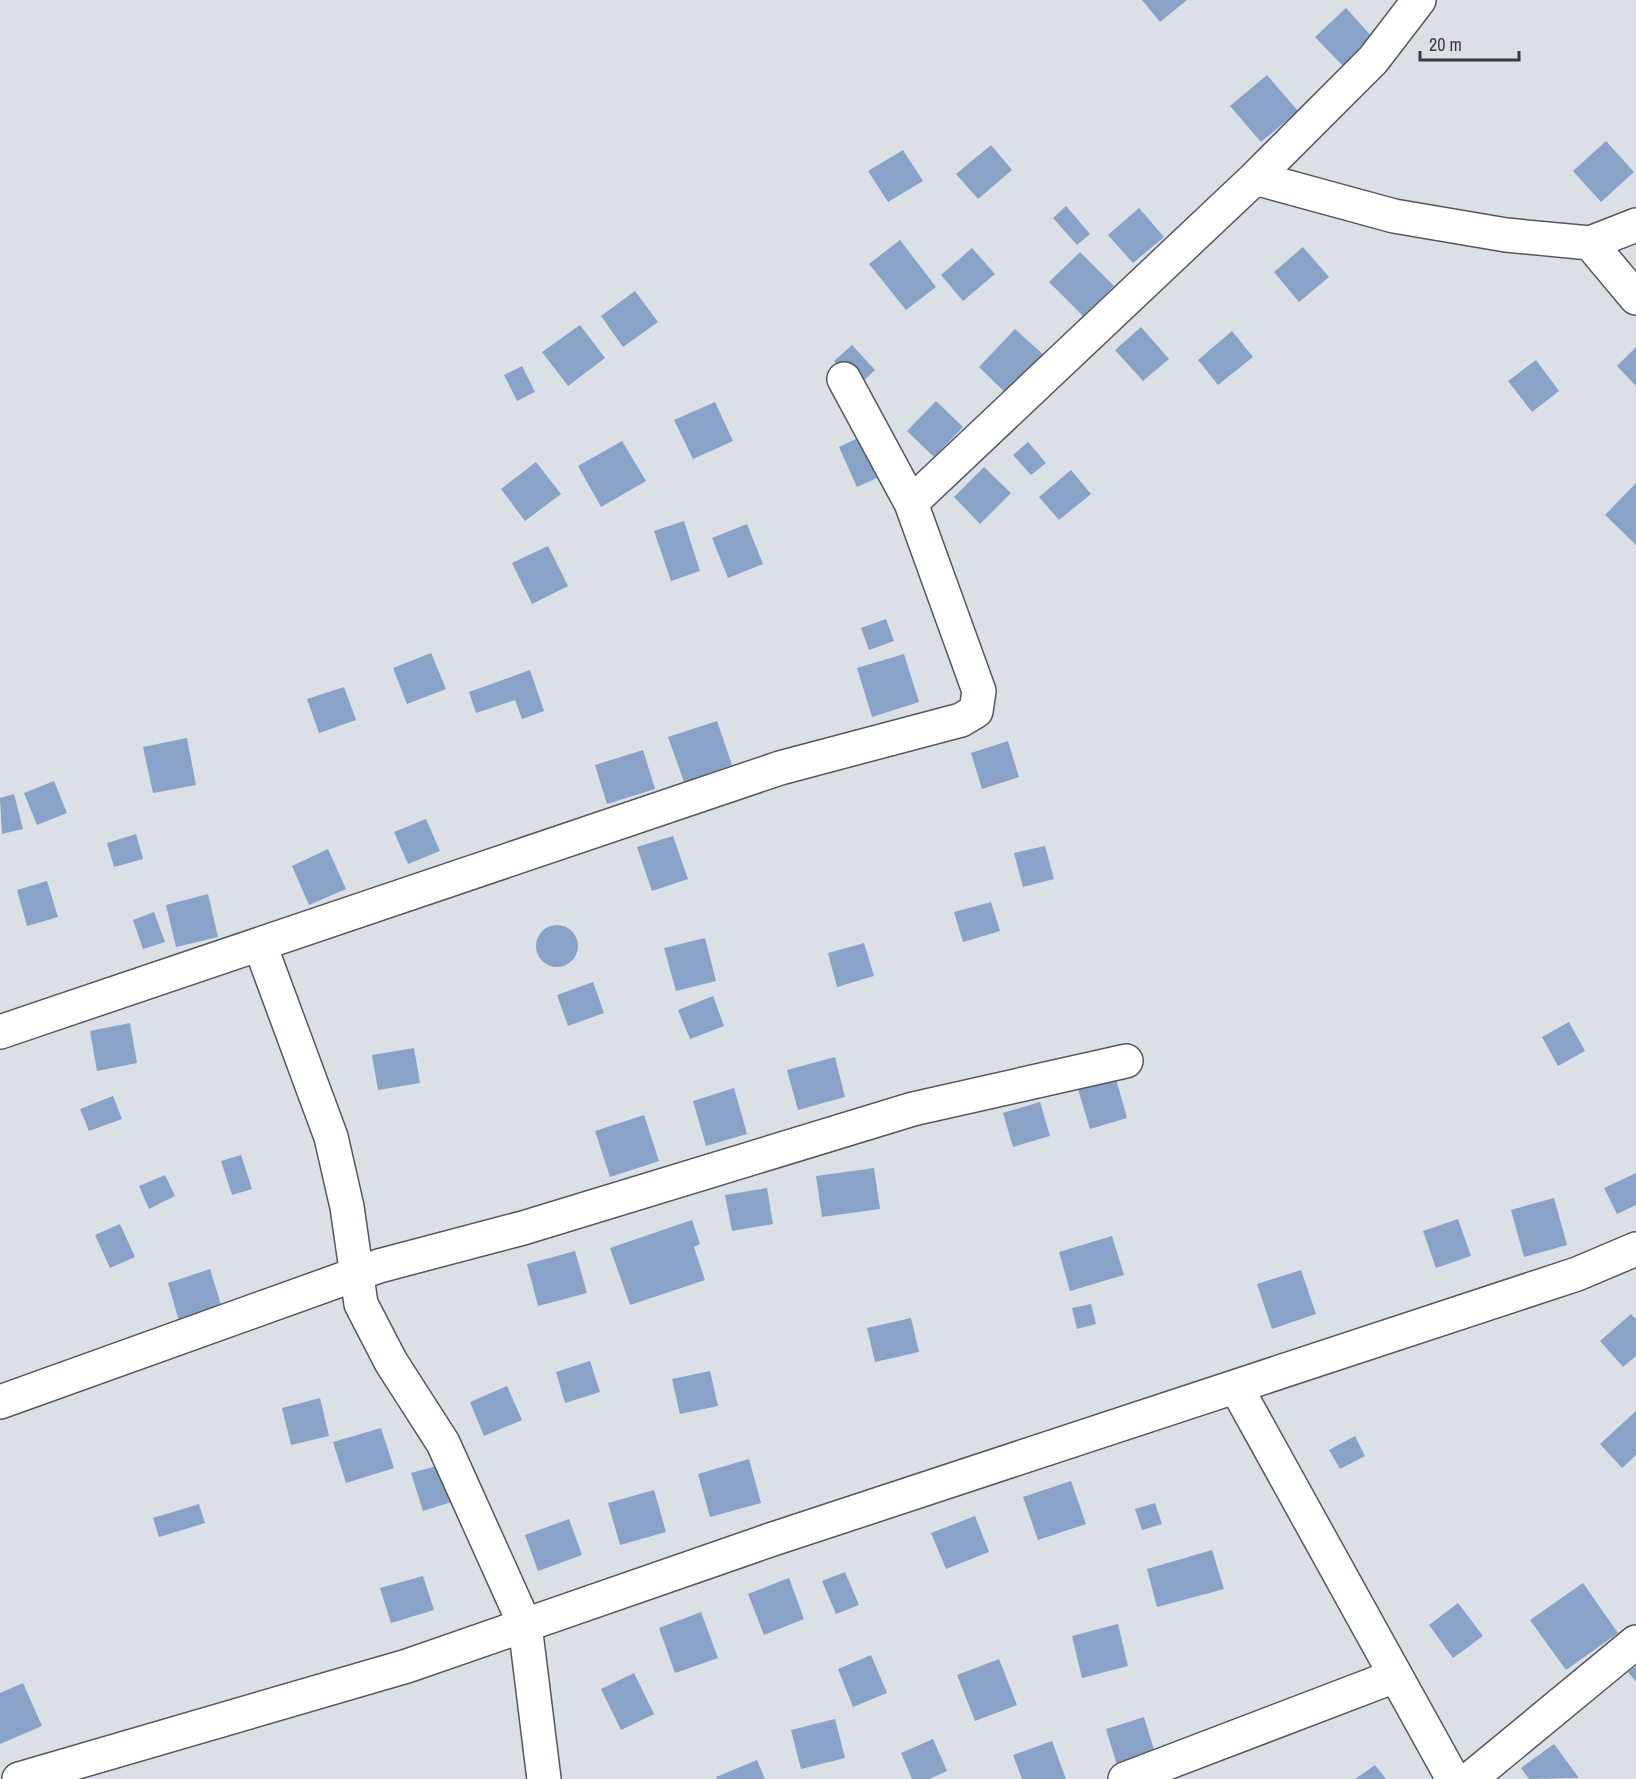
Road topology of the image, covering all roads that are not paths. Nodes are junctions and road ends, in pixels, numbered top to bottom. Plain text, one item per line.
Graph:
1 (1419, 0) edge
2 (1255, 178) junction
3 (1636, 225) edge
4 (1590, 243) junction
5 (1636, 298) edge
6 (844, 380) dead end
7 (911, 503) junction
8 (260, 945) junction
9 (0, 1032) edge
10 (1126, 1061) dead end
11 (1636, 1249) edge
12 (355, 1275) junction
13 (1236, 1387) junction
14 (0, 1402) edge
15 (525, 1625) junction
16 (1636, 1642) edge
17 (1395, 1676) junction
18 (19, 1779) edge
19 (544, 1779) edge
20 (1125, 1779) edge
21 (1453, 1779) edge
22 (1470, 1779) edge

1 - 2 street
2 - 4 street
2 - 7 street
3 - 4 street
4 - 5 street
6 - 7 street
7 - 8 street
8 - 9 street
8 - 12 street
10 - 12 street
11 - 13 street
12 - 14 street
12 - 15 street
13 - 15 street
13 - 17 street
15 - 18 street
15 - 19 street
16 - 22 street
17 - 20 street
17 - 21 street

